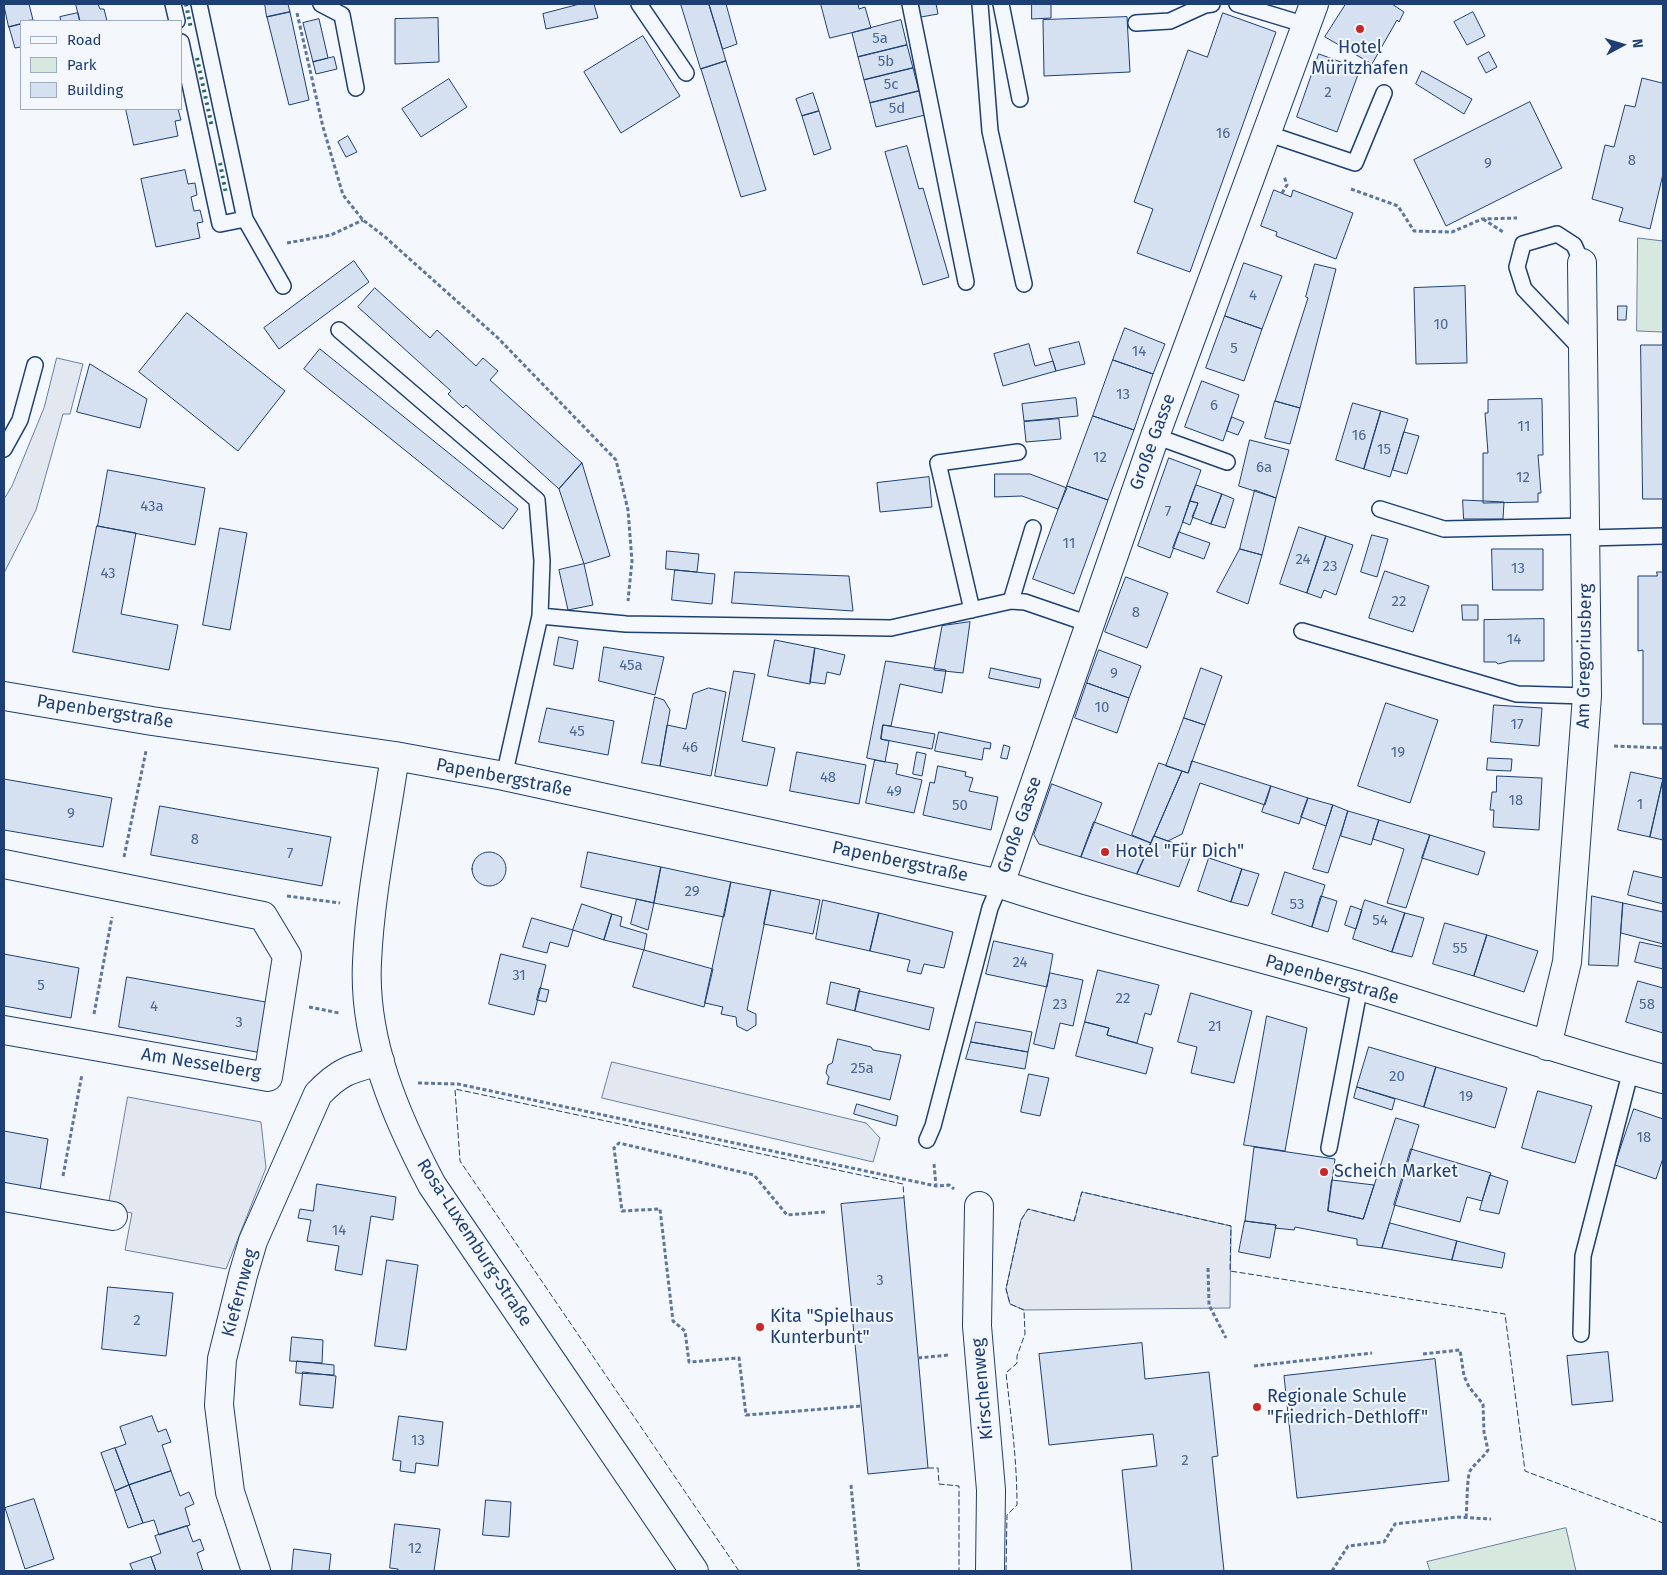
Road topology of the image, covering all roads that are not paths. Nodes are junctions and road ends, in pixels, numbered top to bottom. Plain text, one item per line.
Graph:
1 (173, 4) edge
2 (199, 4) edge
3 (321, 4) edge
4 (639, 4) edge
5 (910, 4) edge
6 (980, 4) edge
7 (1001, 4) edge
8 (1212, 4) edge
9 (1237, 4) edge
10 (1310, 15) edge
11 (177, 20) edge
12 (1136, 23) dead end
13 (182, 47) edge
14 (686, 73) dead end
15 (356, 88) dead end
16 (1384, 93) dead end
17 (1020, 99) dead end
18 (1266, 134) junction
19 (245, 219) junction
20 (1582, 262) joint
21 (966, 282) dead end
22 (1024, 284) dead end
23 (283, 286) dead end
24 (339, 330) dead end
25 (1584, 352) junction
26 (35, 365) dead end
27 (1155, 436) junction
28 (4, 449) edge
29 (1018, 452) dead end
30 (1227, 462) dead end
31 (1380, 509) dead end
32 (1032, 528) dead end
33 (1586, 532) junction
34 (1663, 536) edge
35 (1011, 601) junction
36 (972, 610) junction
37 (540, 616) junction
38 (1089, 624) junction
39 (1302, 631) dead end
40 (4, 696) edge
41 (1587, 696) junction
42 (395, 756) junction
43 (504, 776) junction
44 (4, 864) edge
45 (1000, 884) junction
46 (1360, 986) junction
47 (4, 1030) edge
48 (1547, 1046) junction
49 (380, 1061) junction
50 (1631, 1070) junction
51 (1663, 1079) edge
52 (927, 1140) road end
53 (1329, 1148) dead end
54 (4, 1197) edge
55 (979, 1206) road end
56 (113, 1216) dead end
57 (1581, 1334) dead end
58 (256, 1571) edge
59 (694, 1571) edge
60 (990, 1571) edge

1 - 11 lane
2 - 19 lane
3 - 15 lane
4 - 14 lane
5 - 21 lane
6 - 22 lane
7 - 17 lane
8 - 12 lane
9 - 10 lane
10 - 18 street, Große Gasse
13 - 19 lane
16 - 18 lane
18 - 27 street, Große Gasse
19 - 23 lane
20 - 25 street, Am Gregoriusberg
20 - 25 lane
24 - 37 lane
25 - 33 street, Am Gregoriusberg
26 - 28 lane
27 - 30 lane
27 - 38 street, Große Gasse
29 - 36 lane
31 - 33 lane
32 - 35 lane
33 - 34 lane
33 - 41 street, Am Gregoriusberg
35 - 36 lane
35 - 38 lane
36 - 37 lane
37 - 43 lane
38 - 45 street, Große Gasse
39 - 41 lane
40 - 42 street, Papenbergstraße
41 - 48 street, Am Gregoriusberg
42 - 43 street, Papenbergstraße
42 - 49 street, Rosa-Luxemburg-Straße
43 - 45 street, Papenbergstraße
44 - 47 street, Am Nesselberg
45 - 46 street, Papenbergstraße
45 - 52 lane
46 - 48 street, Papenbergstraße
46 - 53 lane
48 - 50 street, Papenbergstraße
49 - 58 street, Kiefernweg
49 - 59 street, Rosa-Luxemburg-Straße
50 - 51 street, Papenbergstraße
50 - 57 lane
54 - 56 street
55 - 60 street, Kirschenweg

